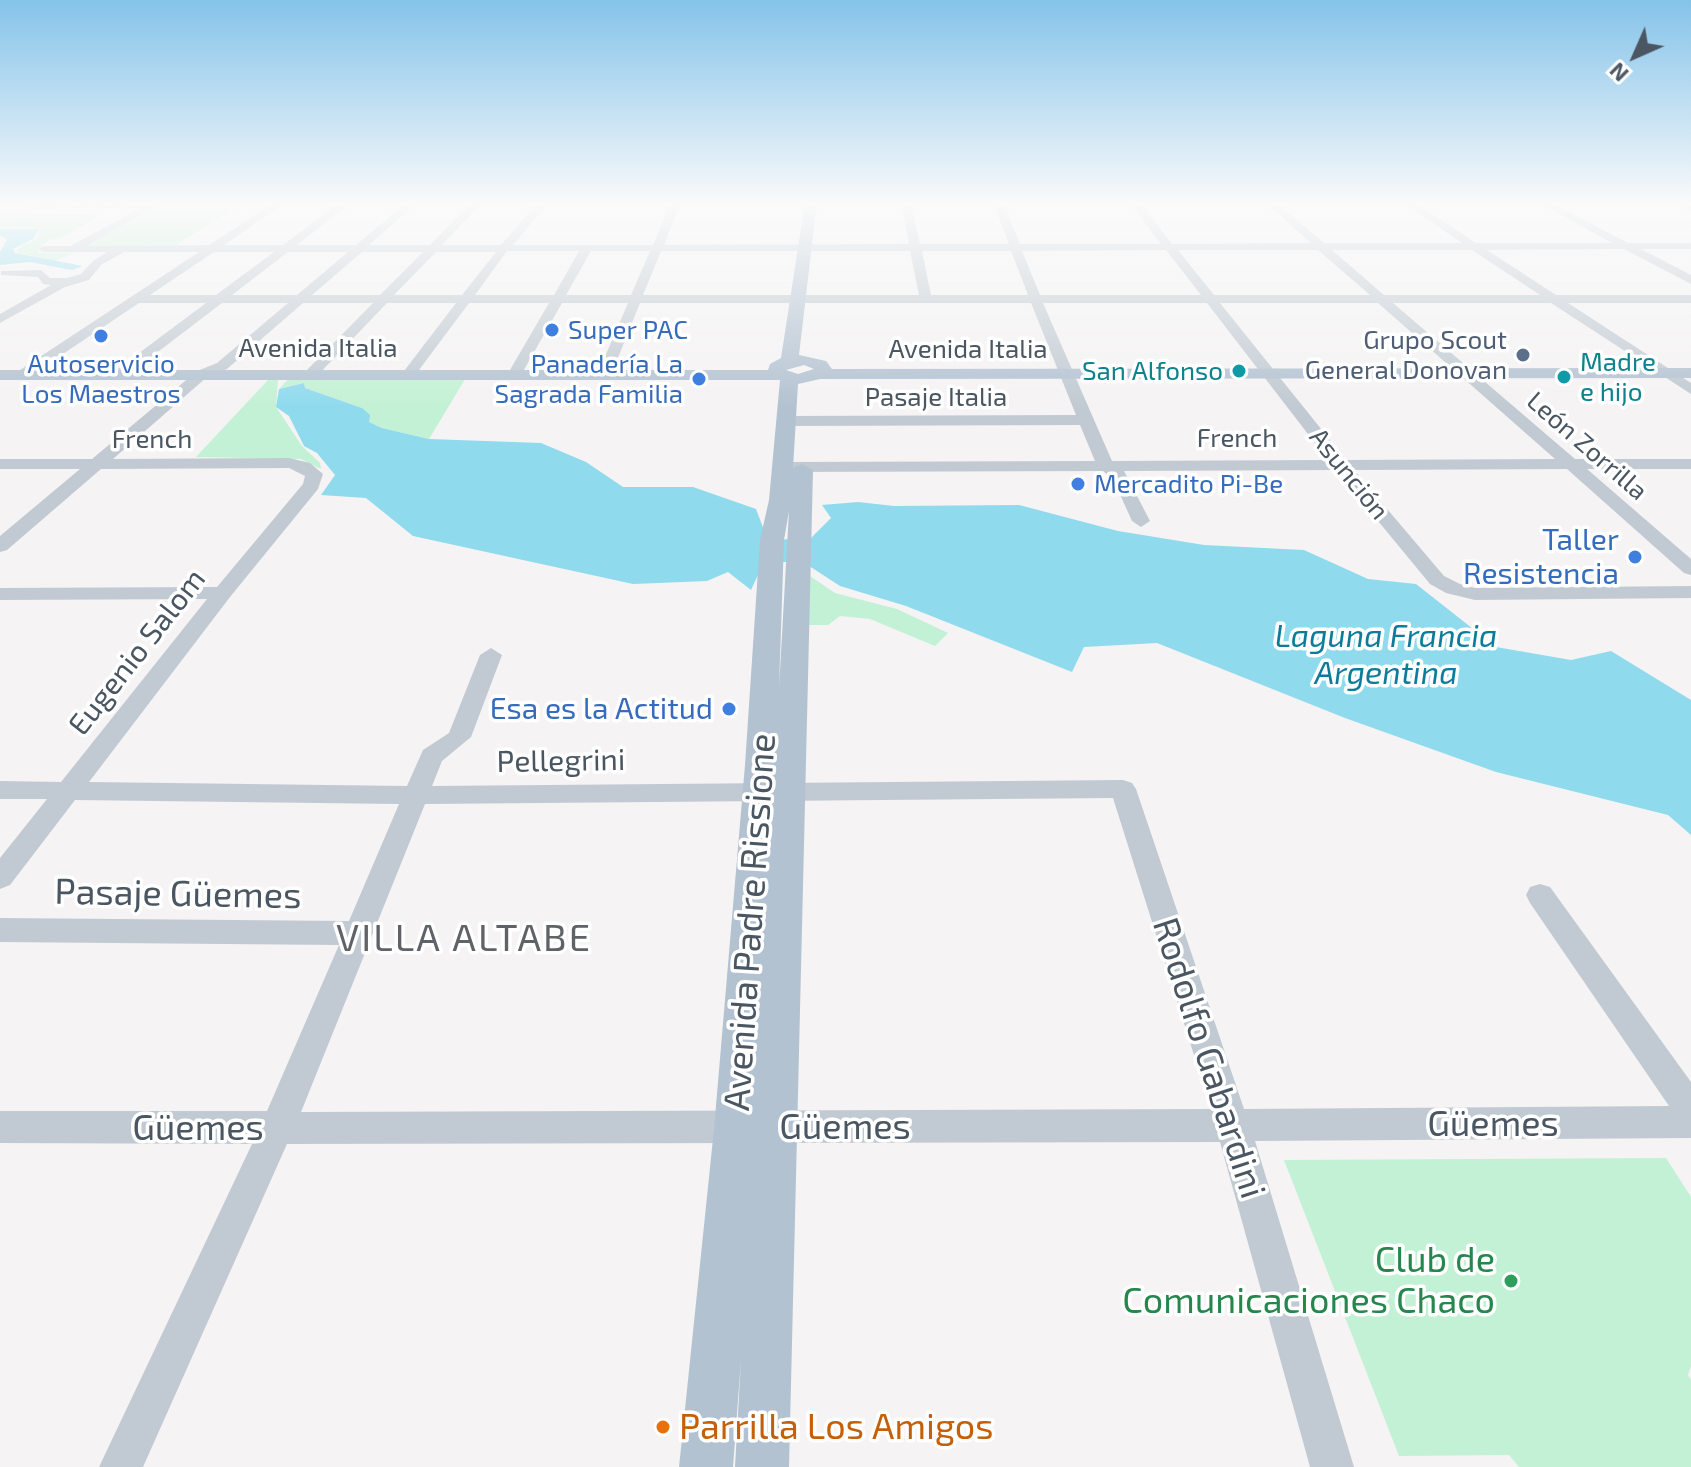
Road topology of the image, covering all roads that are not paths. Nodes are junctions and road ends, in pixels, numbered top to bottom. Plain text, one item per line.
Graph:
1 (91, 270) edge
2 (177, 270) edge
3 (257, 270) edge
4 (333, 270) edge
5 (409, 270) edge
6 (488, 270) edge
7 (574, 270) edge
8 (648, 270) edge
9 (808, 270) edge
10 (919, 270) edge
11 (1024, 270) edge
12 (1188, 270) edge
13 (1350, 270) edge
14 (1512, 270) edge
15 (1672, 270) edge
16 (5, 273) dead end
17 (1691, 280) edge
18 (69, 282) junction
19 (1210, 298) junction
20 (134, 299) junction
21 (299, 299) junction
22 (382, 299) junction
23 (467, 299) junction
24 (558, 299) junction
25 (634, 299) junction
26 (926, 299) junction
27 (1381, 299) junction
28 (1557, 299) junction
29 (1691, 299) edge
30 (218, 300) junction
31 (805, 300) junction
32 (1037, 300) junction
33 (0, 319) edge
34 (1691, 364) edge
35 (222, 366) junction
36 (1659, 368) junction
37 (799, 369) junction
38 (12, 370) edge
39 (125, 370) junction
40 (315, 370) junction
41 (1064, 370) junction
42 (1266, 370) junction
43 (1462, 370) junction
44 (411, 371) junction
45 (515, 371) junction
46 (605, 371) junction
47 (1691, 373) edge
48 (202, 374) junction
49 (1691, 390) edge
50 (1086, 420) junction
51 (794, 421) junction
52 (0, 464) edge
53 (1105, 464) junction
54 (1340, 464) junction
55 (1571, 464) junction
56 (1691, 464) edge
57 (93, 465) junction
58 (793, 466) junction
59 (304, 467) joint
60 (1141, 521) dead end
61 (0, 546) edge
62 (1691, 569) edge
63 (1691, 592) edge
64 (223, 593) junction
65 (0, 594) edge
66 (491, 655) dead end
67 (1123, 789) joint
68 (0, 790) edge
69 (70, 790) junction
70 (774, 791) junction
71 (418, 795) junction
72 (0, 878) edge
73 (1540, 895) dead end
74 (0, 930) edge
75 (356, 933) junction
76 (1691, 1110) edge
77 (1691, 1122) edge
78 (1233, 1126) junction
79 (0, 1127) edge
80 (777, 1127) junction
81 (277, 1128) junction
82 (736, 1129) junction
83 (121, 1467) edge
84 (706, 1467) edge
85 (762, 1467) edge
86 (1332, 1467) edge

1 - 18 street
2 - 20 street
3 - 30 street
4 - 21 street
5 - 22 street
6 - 23 street
7 - 24 street
8 - 25 street
9 - 31 main road, Avenida Padre Rissione
10 - 26 street
11 - 32 street
12 - 19 street, Asunción
13 - 27 street, León Zorrilla
14 - 28 street
15 - 17 street
16 - 18 street
18 - 33 street
19 - 27 street
19 - 32 street
19 - 42 street, Asunción
20 - 30 street
20 - 38 street
21 - 22 street
21 - 30 street
21 - 35 street
22 - 23 street
22 - 40 street
23 - 24 street
23 - 44 street
24 - 25 street
24 - 45 street
25 - 31 street
25 - 46 street
26 - 31 street
26 - 32 street
27 - 28 street
27 - 43 street, León Zorrilla
28 - 29 street
28 - 36 street
30 - 39 street
31 - 37 main road, Avenida Padre Rissione
32 - 41 street
34 - 36 main road, Avenida Italia
35 - 39 main road, Avenida Italia
35 - 40 main road, Avenida Italia
35 - 48 street
36 - 43 main road, Avenida Italia
36 - 47 main road, Avenida Italia
36 - 49 street
37 - 41 main road, Avenida Italia
37 - 46 main road, Avenida Italia
37 - 51 main road, Avenida Padre Rissione
38 - 39 main road, Avenida Italia
39 - 48 main road, Avenida Italia
40 - 44 main road, Avenida Italia
40 - 48 main road, Avenida Italia
41 - 42 main road, Avenida Italia
41 - 50 street
42 - 43 main road, Avenida Italia
42 - 54 street, Asunción
43 - 55 street, León Zorrilla
44 - 45 main road, Avenida Italia
45 - 46 main road, Avenida Italia
48 - 57 street
50 - 51 street, Pasaje Italia
50 - 53 street
51 - 58 main road, Avenida Padre Rissione
52 - 57 street, French
53 - 54 street, French
53 - 58 street, French
53 - 60 street
54 - 55 street, French
54 - 63 street, Asunción
55 - 56 street, French
55 - 62 street, León Zorrilla
57 - 59 street, French
57 - 61 street
58 - 70 main road, Avenida Padre Rissione
59 - 64 street, Eugenio Salom
64 - 65 street
64 - 69 street, Eugenio Salom
66 - 71 street
67 - 70 street, Pellegrini
67 - 78 street, Rodolfo Gabardini
68 - 69 street, Pellegrini
69 - 71 street, Pellegrini
69 - 72 street, Eugenio Salom
70 - 71 street, Pellegrini
70 - 80 main road, Avenida Padre Rissione
70 - 82 main road, Avenida Padre Rissione
71 - 75 street
73 - 76 street
74 - 75 street, Pasaje Güemes
75 - 81 street
77 - 78 street, Güemes
78 - 80 street, Güemes
78 - 86 street, Rodolfo Gabardini
79 - 81 street, Güemes
80 - 82 street, Güemes
80 - 85 main road, Avenida Padre Rissione
81 - 82 street, Güemes
81 - 83 street
82 - 84 main road, Avenida Padre Rissione

